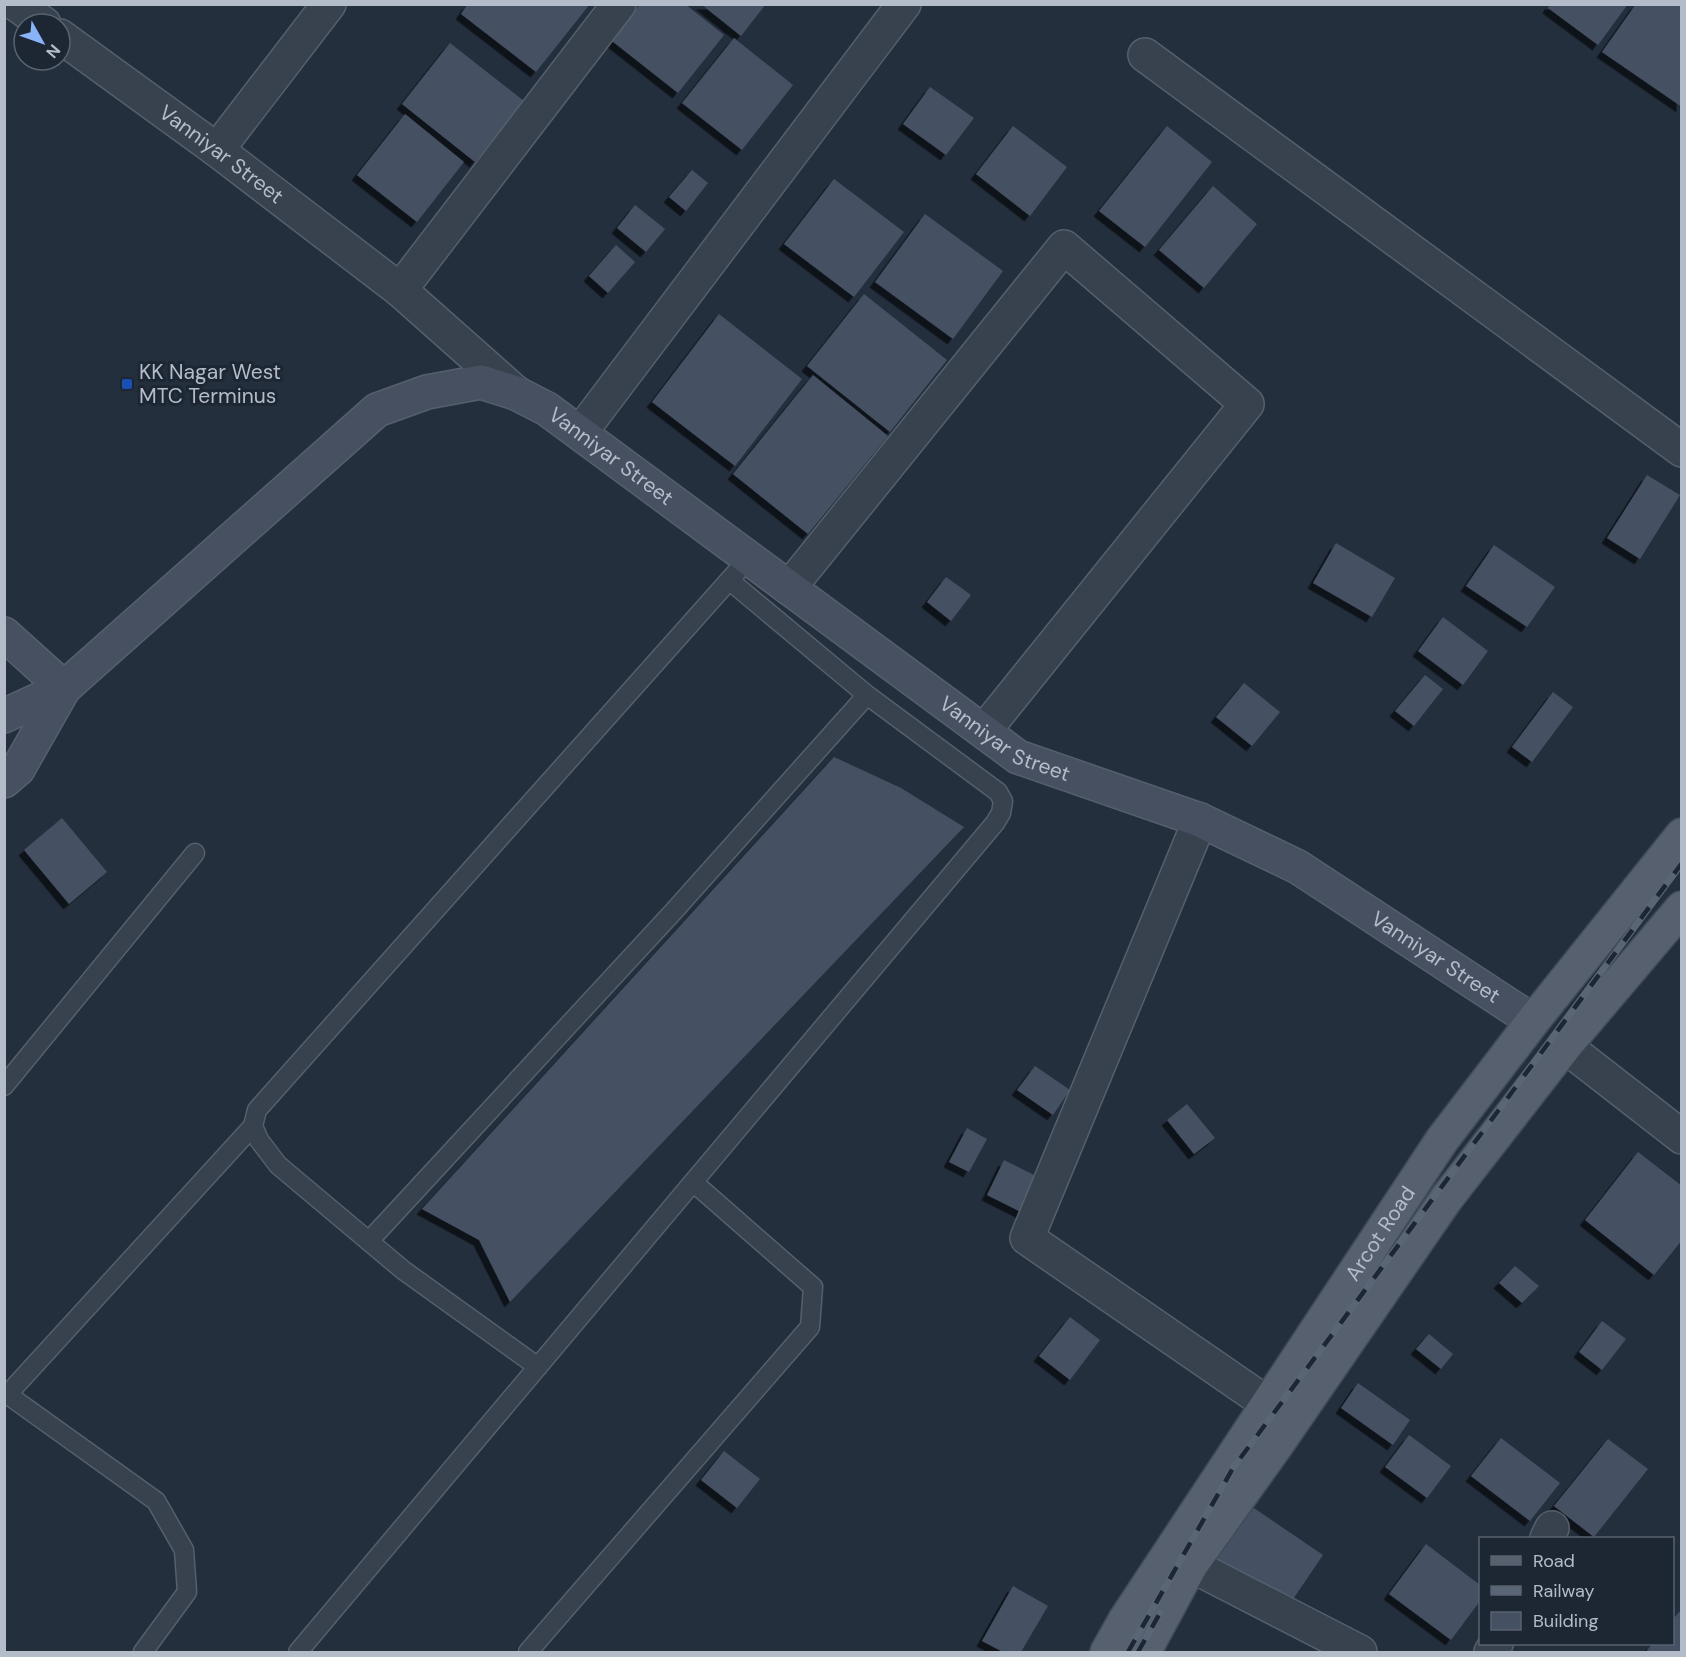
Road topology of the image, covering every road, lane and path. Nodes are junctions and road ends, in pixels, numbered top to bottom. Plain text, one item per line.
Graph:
1 (329, 4) edge
2 (619, 4) edge
3 (904, 4) edge
4 (72, 45) edge
5 (1145, 55) dead end
6 (217, 150) junction
7 (400, 290) junction
8 (516, 393) junction
9 (580, 433) junction
10 (1682, 450) edge
11 (739, 569) junction
12 (789, 588) junction
13 (4, 634) edge
14 (64, 688) junction
15 (867, 695) junction
16 (4, 716) edge
17 (984, 731) junction
18 (4, 781) edge
19 (1200, 820) junction
20 (1682, 835) edge
21 (195, 853) dead end
22 (1682, 908) edge
23 (1533, 1021) junction
24 (1565, 1046) junction
25 (4, 1086) edge
26 (253, 1126) junction
27 (1682, 1137) edge
28 (693, 1182) junction
29 (369, 1241) junction
30 (1338, 1298) junction
31 (1365, 1316) junction
32 (538, 1367) junction
33 (6, 1393) edge
34 (1268, 1404) junction
35 (1191, 1564) junction
36 (143, 1653) edge
37 (298, 1653) edge
38 (528, 1653) edge
39 (1107, 1653) edge
40 (1144, 1653) edge
41 (1360, 1653) edge

1 - 6 street
2 - 7 street
3 - 9 street
4 - 6 street, Vanniyar Street
5 - 10 street
6 - 7 street, Vanniyar Street
7 - 8 street, Vanniyar Street
8 - 9 main road, Vanniyar Street
8 - 14 main road, Vanniyar Street
9 - 11 main road, Vanniyar Street
11 - 12 main road, Vanniyar Street
11 - 15 lane
11 - 26 lane
12 - 17 main road, Vanniyar Street
12 - 17 street
13 - 14 main road
14 - 16 main road
14 - 18 main road
15 - 28 lane
15 - 29 lane
17 - 19 main road, Vanniyar Street
19 - 23 main road, Vanniyar Street
19 - 34 street
20 - 23 main road, Arcot Road
21 - 25 lane
22 - 24 main road, Arcot Road
23 - 30 main road, Arcot Road
24 - 27 street
24 - 31 main road, Arcot Road
26 - 29 lane
26 - 33 lane
28 - 32 lane
28 - 38 lane
29 - 32 lane
30 - 31 main road
30 - 34 main road, Arcot Road
31 - 35 main road, Arcot Road
32 - 37 lane
33 - 36 lane
34 - 39 main road, Arcot Road
35 - 40 main road, Arcot Road
35 - 41 street

